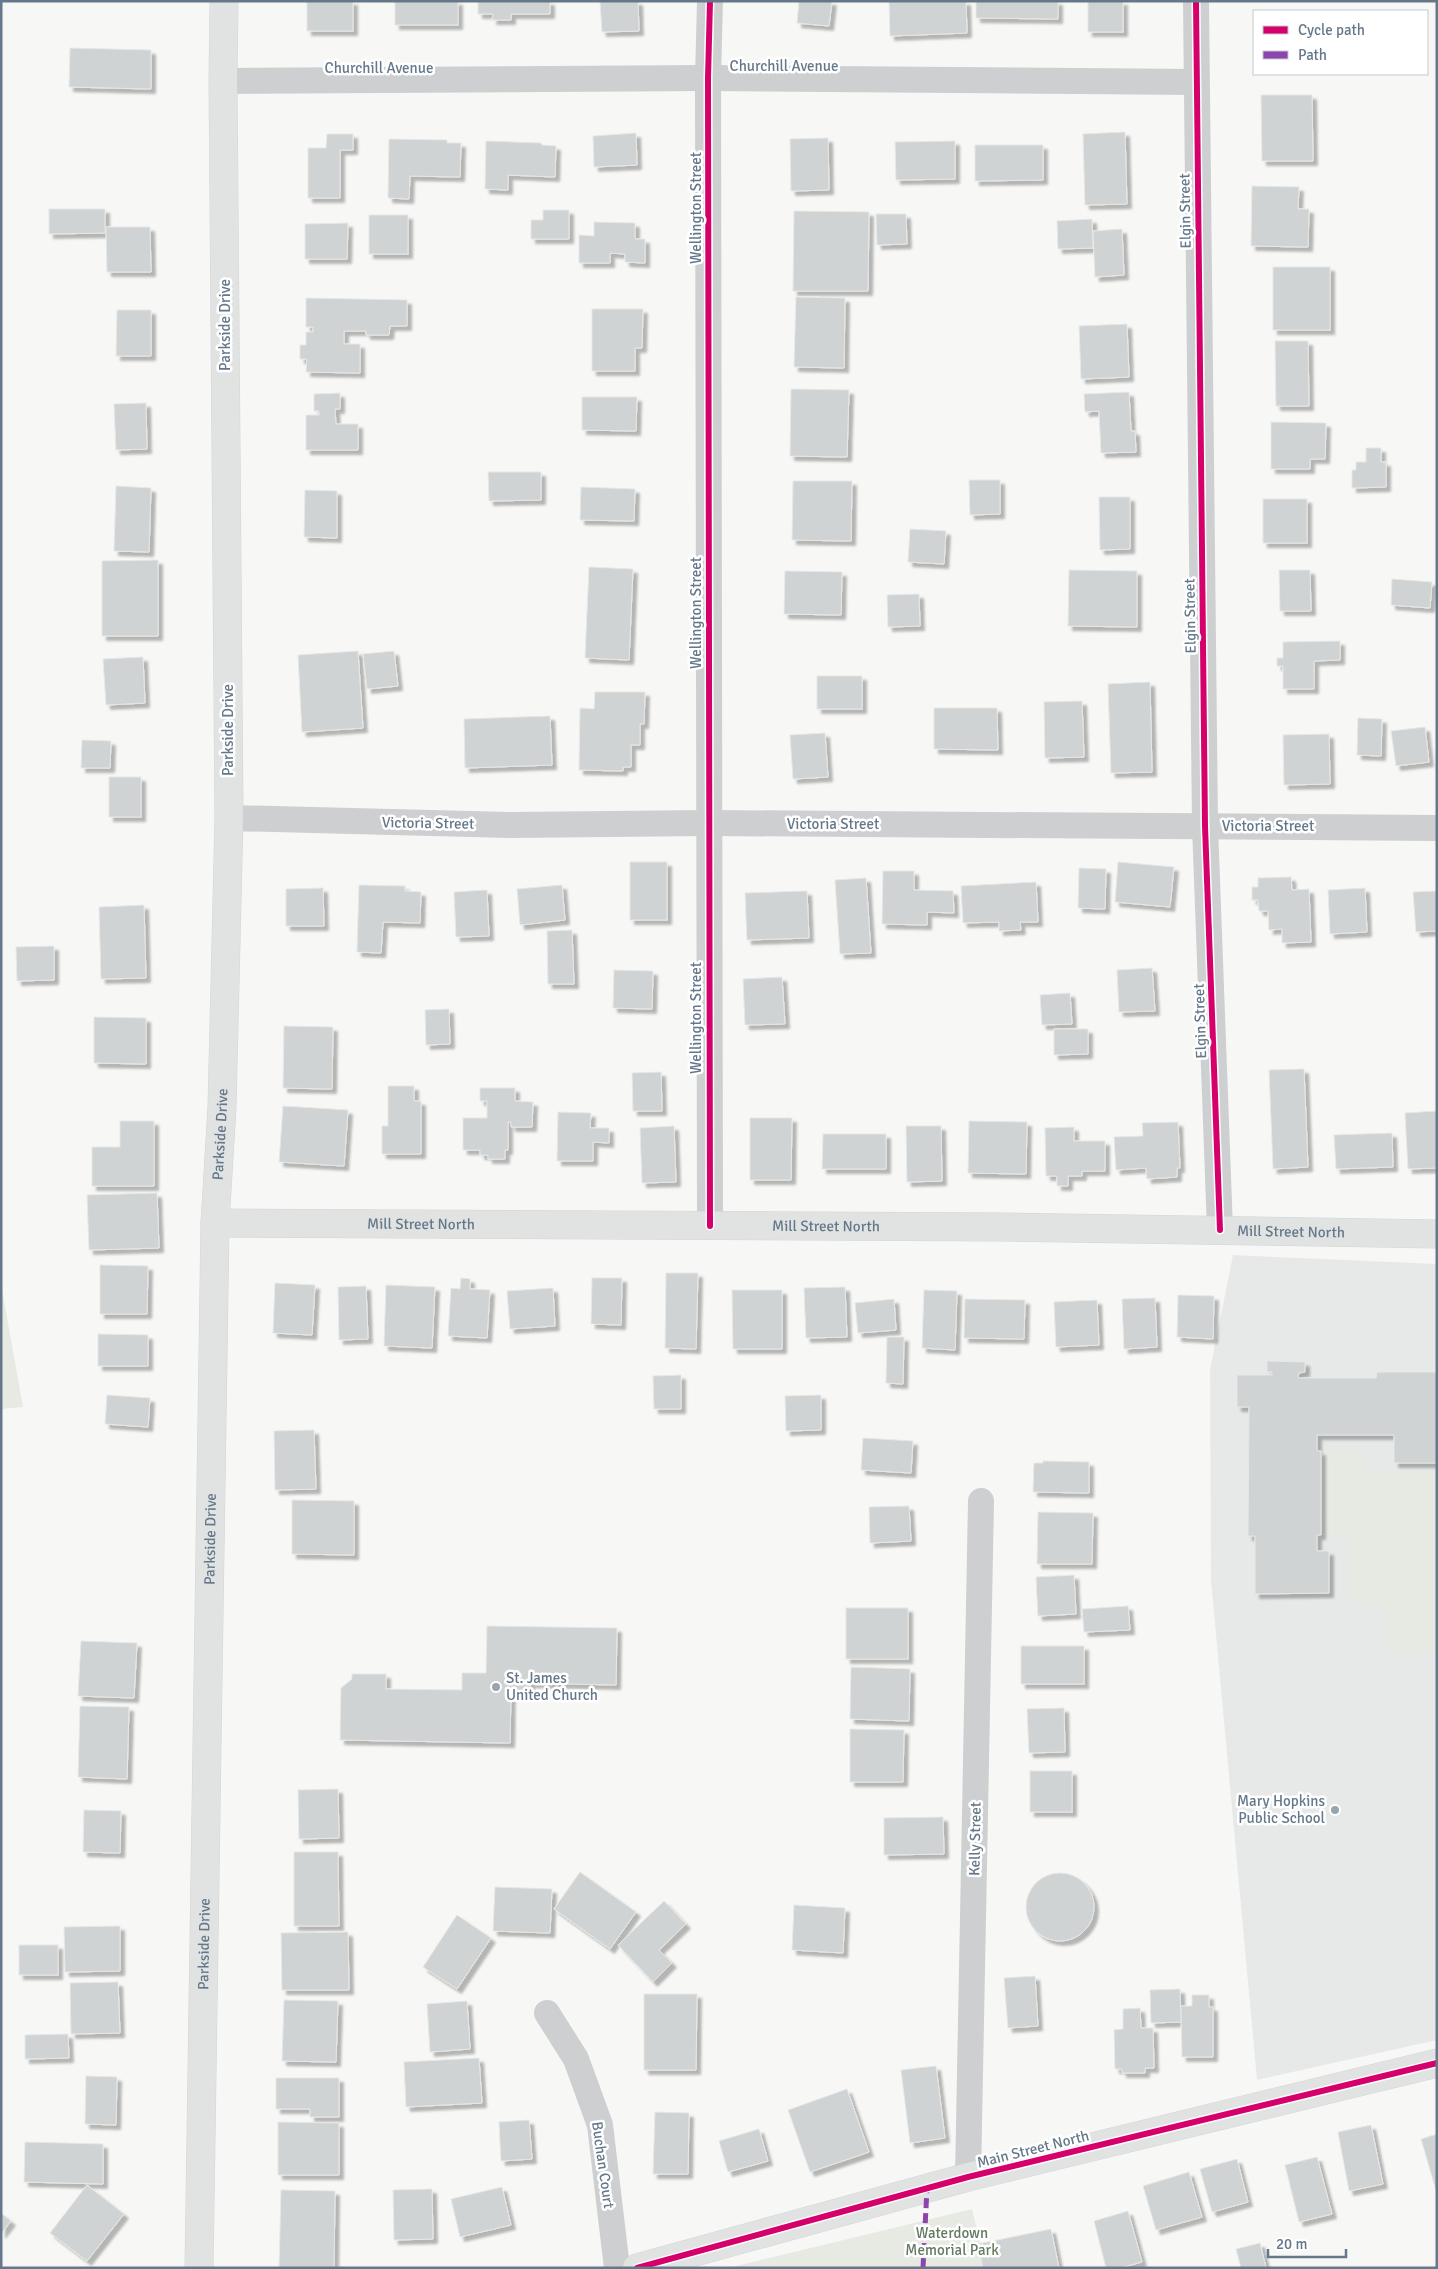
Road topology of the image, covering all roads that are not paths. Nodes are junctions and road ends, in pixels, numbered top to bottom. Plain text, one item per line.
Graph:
1 (224, 1) edge
2 (710, 1) edge
3 (1196, 1) edge
4 (708, 78) junction
5 (223, 81) junction
6 (1196, 82) junction
7 (229, 818) junction
8 (708, 823) junction
9 (1205, 826) junction
10 (1437, 828) edge
11 (215, 1222) junction
12 (710, 1226) junction
13 (1220, 1230) junction
14 (1437, 1234) edge
15 (981, 1500) dead end
16 (547, 2014) dead end
17 (1437, 2063) edge
18 (968, 2177) junction
19 (199, 2268) edge
20 (617, 2268) edge
21 (637, 2268) edge

1 - 5 main road, Parkside Drive
2 - 4 street, Wellington Street
3 - 6 street, Elgin Street
4 - 5 street, Churchill Avenue
4 - 6 street, Churchill Avenue
4 - 8 street, Wellington Street
5 - 7 main road, Parkside Drive
6 - 9 street, Elgin Street
7 - 8 street, Victoria Street
7 - 11 main road, Parkside Drive
8 - 9 street, Victoria Street
8 - 12 street, Wellington Street
9 - 10 street, Victoria Street
9 - 13 street, Elgin Street
11 - 12 main road, Mill Street North
11 - 19 main road, Parkside Drive
12 - 13 main road, Mill Street North
13 - 14 main road, Mill Street North
15 - 18 street, Kelly Street
16 - 20 street, Buchan Court
17 - 18 main road, Main Street North
18 - 21 main road, Main Street North

